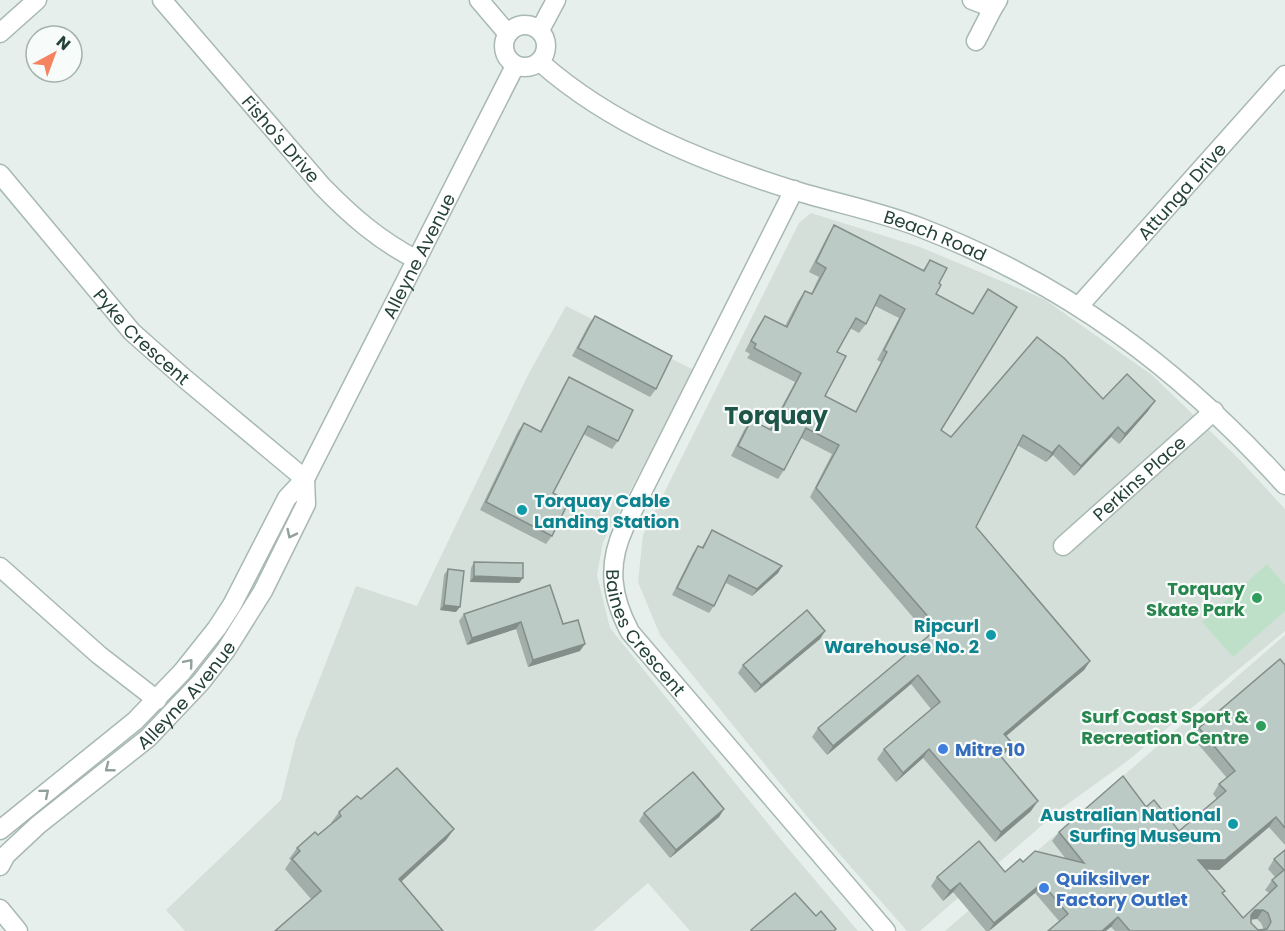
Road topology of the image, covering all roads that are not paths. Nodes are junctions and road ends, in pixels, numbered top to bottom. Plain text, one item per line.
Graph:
1 (37, 0) edge
2 (162, 0) edge
3 (479, 0) edge
4 (556, 0) edge
5 (972, 0) edge
6 (996, 4) edge
7 (540, 30) junction
8 (0, 33) edge
9 (508, 34) junction
10 (976, 41) dead end
11 (540, 62) junction
12 (515, 66) junction
13 (1285, 75) edge
14 (0, 174) edge
15 (794, 190) junction
16 (417, 260) junction
17 (1079, 306) junction
18 (1215, 411) junction
19 (305, 480) junction
20 (1285, 485) edge
21 (1063, 546) dead end
22 (0, 567) edge
23 (157, 700) junction
24 (0, 830) edge
25 (0, 866) edge
26 (0, 909) edge
27 (18, 931) edge
28 (886, 931) edge

1 - 8 street
2 - 16 street, Fisho's Drive
3 - 9 street
4 - 7 street
5 - 6 street
6 - 10 street
7 - 9 street
7 - 11 street
9 - 12 street
11 - 12 street
11 - 15 street, Beach Road
12 - 16 street, Alleyne Avenue
13 - 17 street, Attunga Drive
14 - 19 street, Pyke Crescent
15 - 17 street, Beach Road
15 - 28 street, Baines Crescent
16 - 19 street, Alleyne Avenue
17 - 18 street, Beach Road
18 - 20 street, Beach Road
18 - 21 street, Perkins Place
23 -> 19 street, Alleyne Avenue
19 -> 25 street, Alleyne Avenue
22 - 23 street
24 -> 23 street, Alleyne Avenue
26 - 27 street

